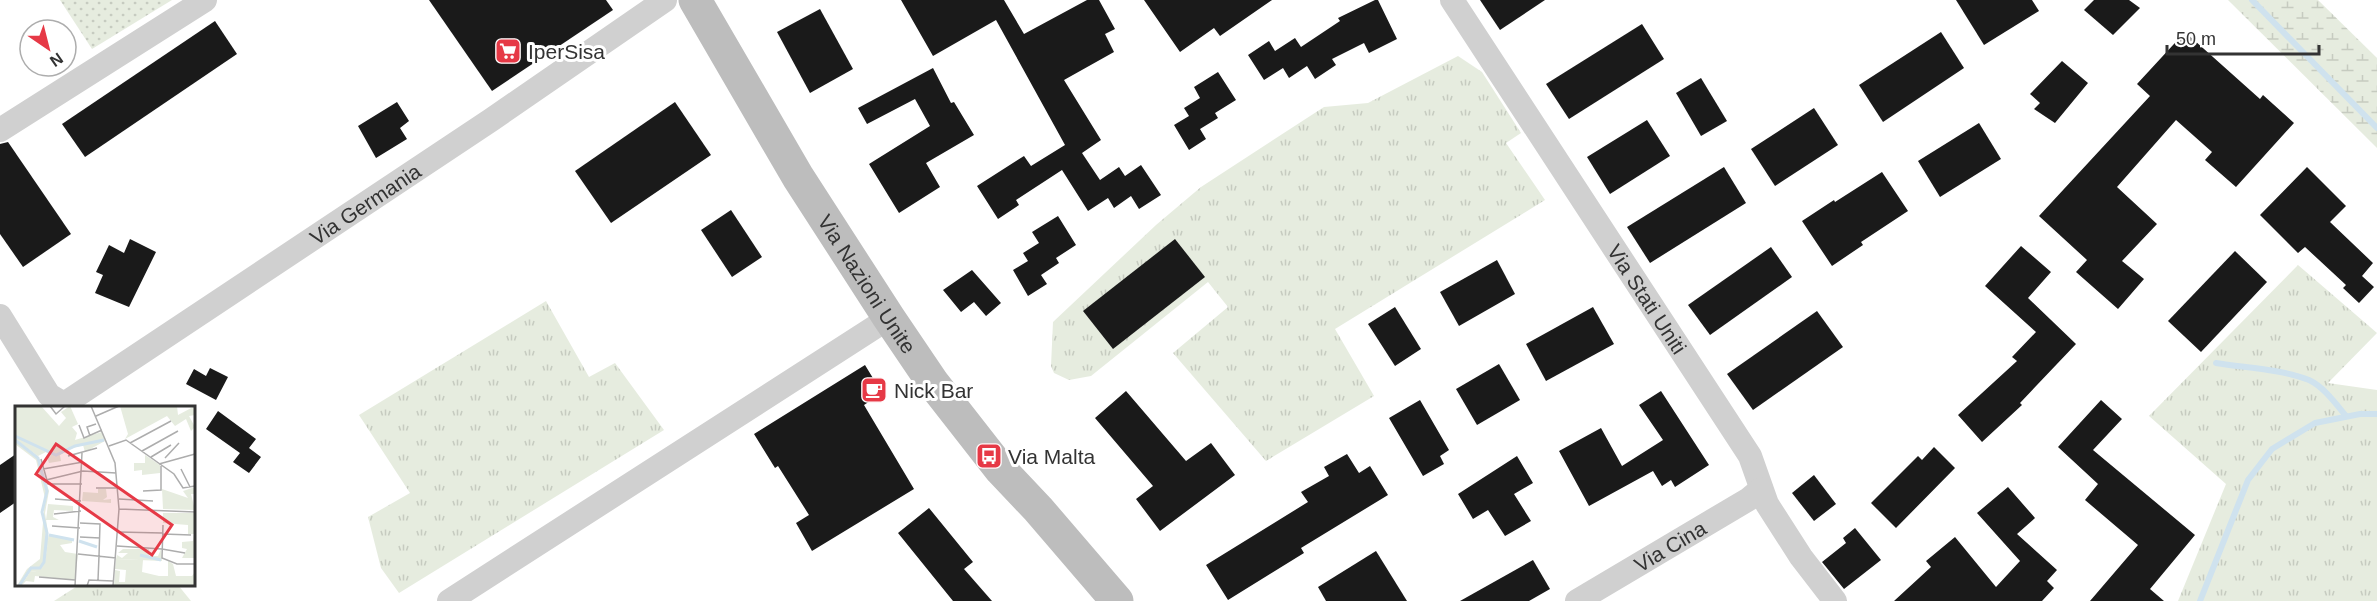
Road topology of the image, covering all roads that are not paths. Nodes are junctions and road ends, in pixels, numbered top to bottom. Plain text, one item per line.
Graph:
1 (205, 0) edge
2 (665, 0) edge
3 (695, 0) edge
4 (1452, 0) edge
5 (0, 130) edge
6 (0, 316) edge
7 (889, 318) junction
8 (1761, 489) junction
9 (449, 601) edge
10 (1117, 601) edge
11 (1577, 601) edge
12 (1835, 601) edge

1 - 5 street
2 - 6 street, Via Germania
3 - 7 street, Via Nazioni Unite
4 - 8 street, Via Stati Uniti
7 - 9 street
7 - 10 street, Via Nazioni Unite
8 - 11 street, Via Cina
8 - 12 street, Via Stati Uniti

